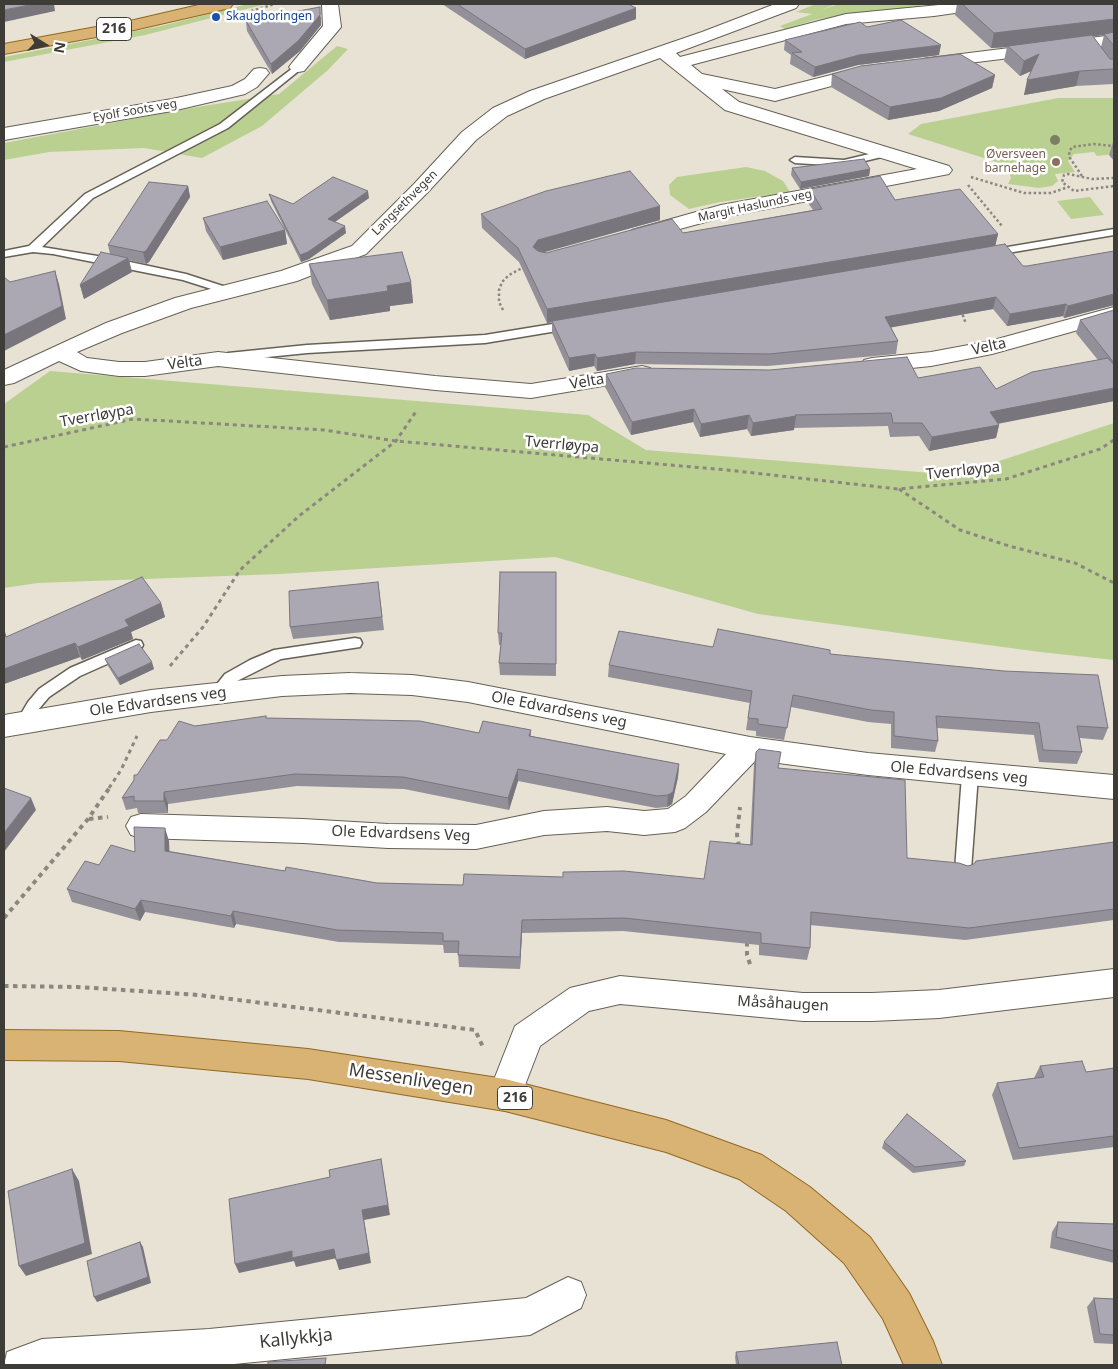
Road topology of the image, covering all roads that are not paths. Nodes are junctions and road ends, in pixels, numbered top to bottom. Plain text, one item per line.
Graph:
1 (224, 4) edge
2 (330, 4) edge
3 (790, 4) edge
4 (983, 4) edge
5 (1114, 40) edge
6 (4, 48) edge
7 (670, 57) junction
8 (916, 65) edge
9 (298, 67) joint
10 (887, 68) edge
11 (260, 73) dead end
12 (696, 77) junction
13 (4, 134) edge
14 (886, 153) junction
15 (795, 160) dead end
16 (1114, 232) edge
17 (620, 239) edge
18 (33, 249) junction
19 (4, 254) edge
20 (982, 254) edge
21 (228, 291) junction
22 (1114, 313) edge
23 (584, 322) edge
24 (59, 352) junction
25 (218, 358) junction
26 (855, 367) edge
27 (664, 374) edge
28 (6, 378) dead end
29 (356, 643) dead end
30 (136, 645) edge
31 (217, 694) junction
32 (13, 725) edge
33 (744, 754) junction
34 (970, 775) junction
35 (1114, 787) edge
36 (141, 826) edge
37 (963, 870) edge
38 (1114, 983) edge
39 (4, 1044) edge
40 (505, 1095) junction
41 (568, 1294) dead end
42 (20, 1365) edge
43 (923, 1365) edge

1 - 6 main road, 216
2 - 9 street
3 - 7 street, Langsethvegen
4 - 7 street
5 - 8 street
7 - 12 street
7 - 21 street, Langsethvegen
9 - 18 lane
10 - 12 street
11 - 13 street, Eyolf Soots veg
12 - 14 street
14 - 15 lane
14 - 17 street, Margit Haslunds veg
16 - 20 lane
18 - 19 lane
18 - 21 lane
21 - 24 street, Langsethvegen
22 - 26 street, Velta
23 - 25 lane
24 - 25 street, Velta
24 - 28 street, Langsethvegen
25 - 27 street, Velta
29 - 31 lane
30 - 32 lane
31 - 32 street, Ole Edvardsens veg
31 - 33 street, Ole Edvardsens veg
33 - 34 street, Ole Edvardsens veg
33 - 36 street, Ole Edvardsens Veg
34 - 35 street, Ole Edvardsens veg
34 - 37 lane
38 - 40 street, Måsåhaugen
39 - 40 main road, Messenlivegen / 216
40 - 43 main road, Messenlivegen / 216
41 - 42 street, Kallykkja

